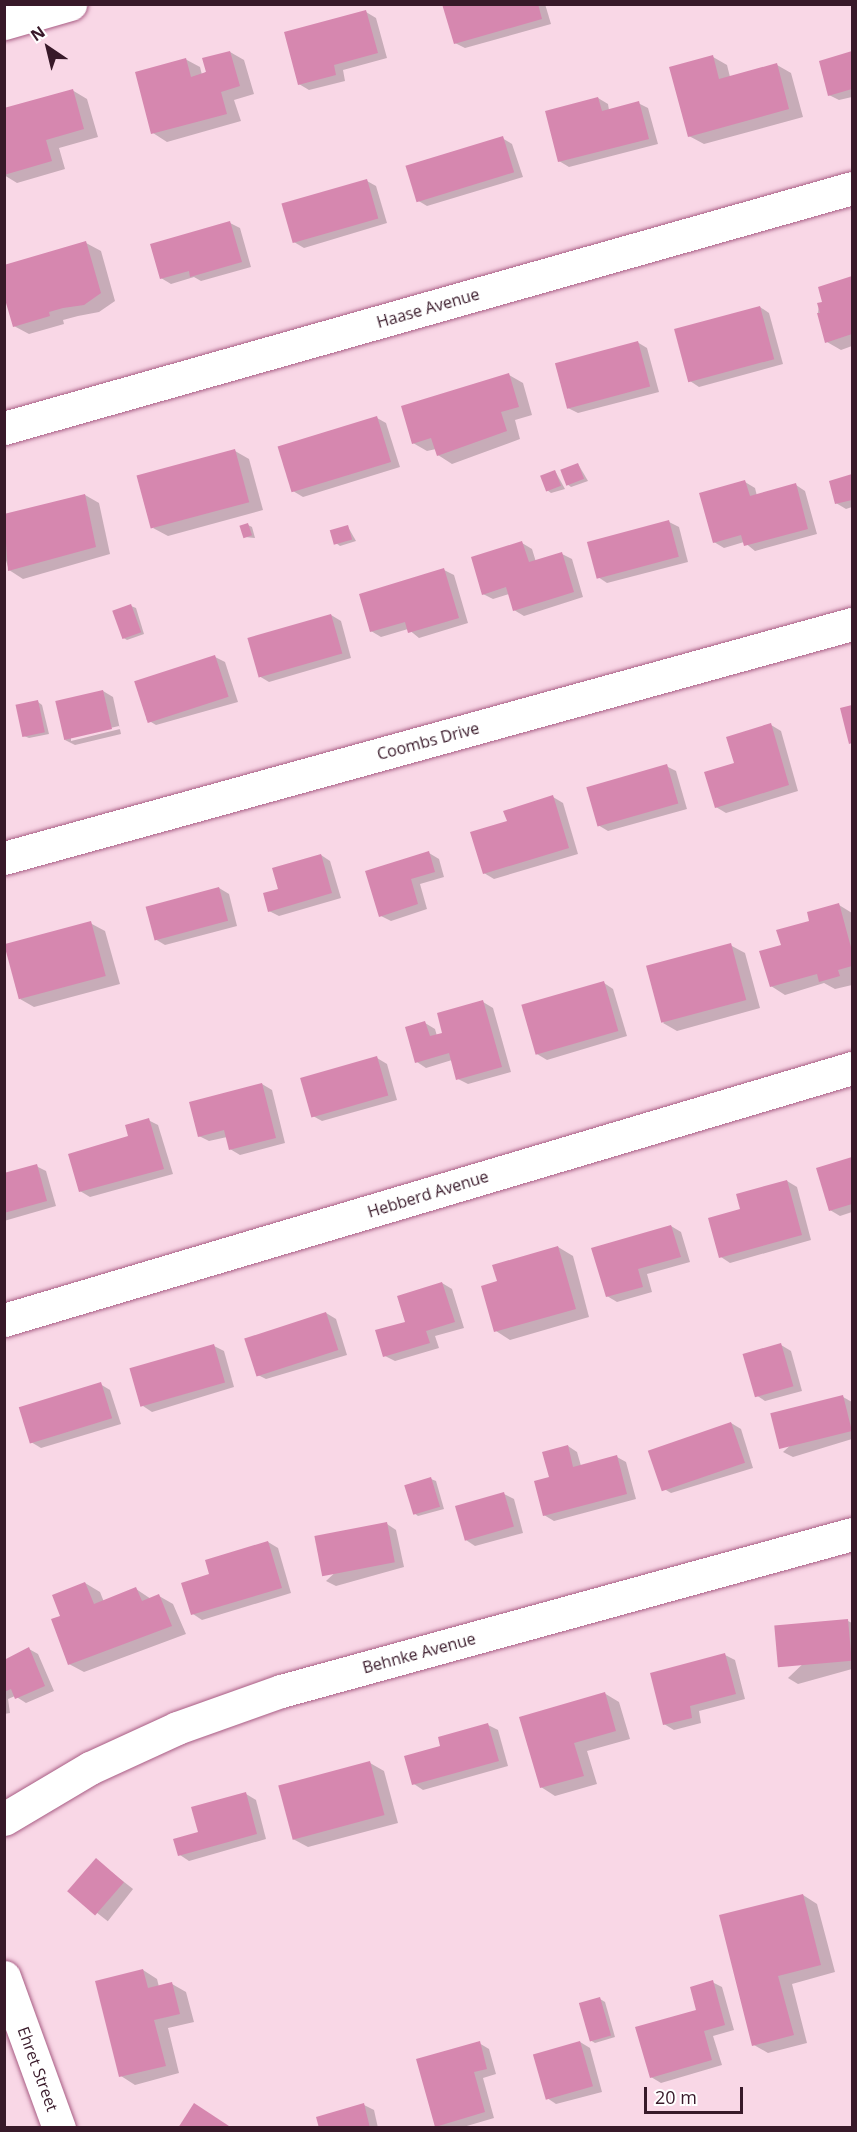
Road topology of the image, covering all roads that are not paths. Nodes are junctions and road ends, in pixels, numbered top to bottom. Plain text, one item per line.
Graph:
1 (70, 4) edge
2 (4, 23) edge
3 (852, 188) edge
4 (4, 428) edge
5 (852, 624) edge
6 (4, 858) edge
7 (852, 1068) edge
8 (4, 1320) edge
9 (852, 1534) edge
10 (4, 1819) edge
11 (4, 1977) edge
12 (59, 2127) edge

1 - 2 street
3 - 4 street, Haase Avenue
5 - 6 street, Coombs Drive
7 - 8 street, Hebberd Avenue
9 - 10 street, Behnke Avenue
11 - 12 street, Ehret Street

